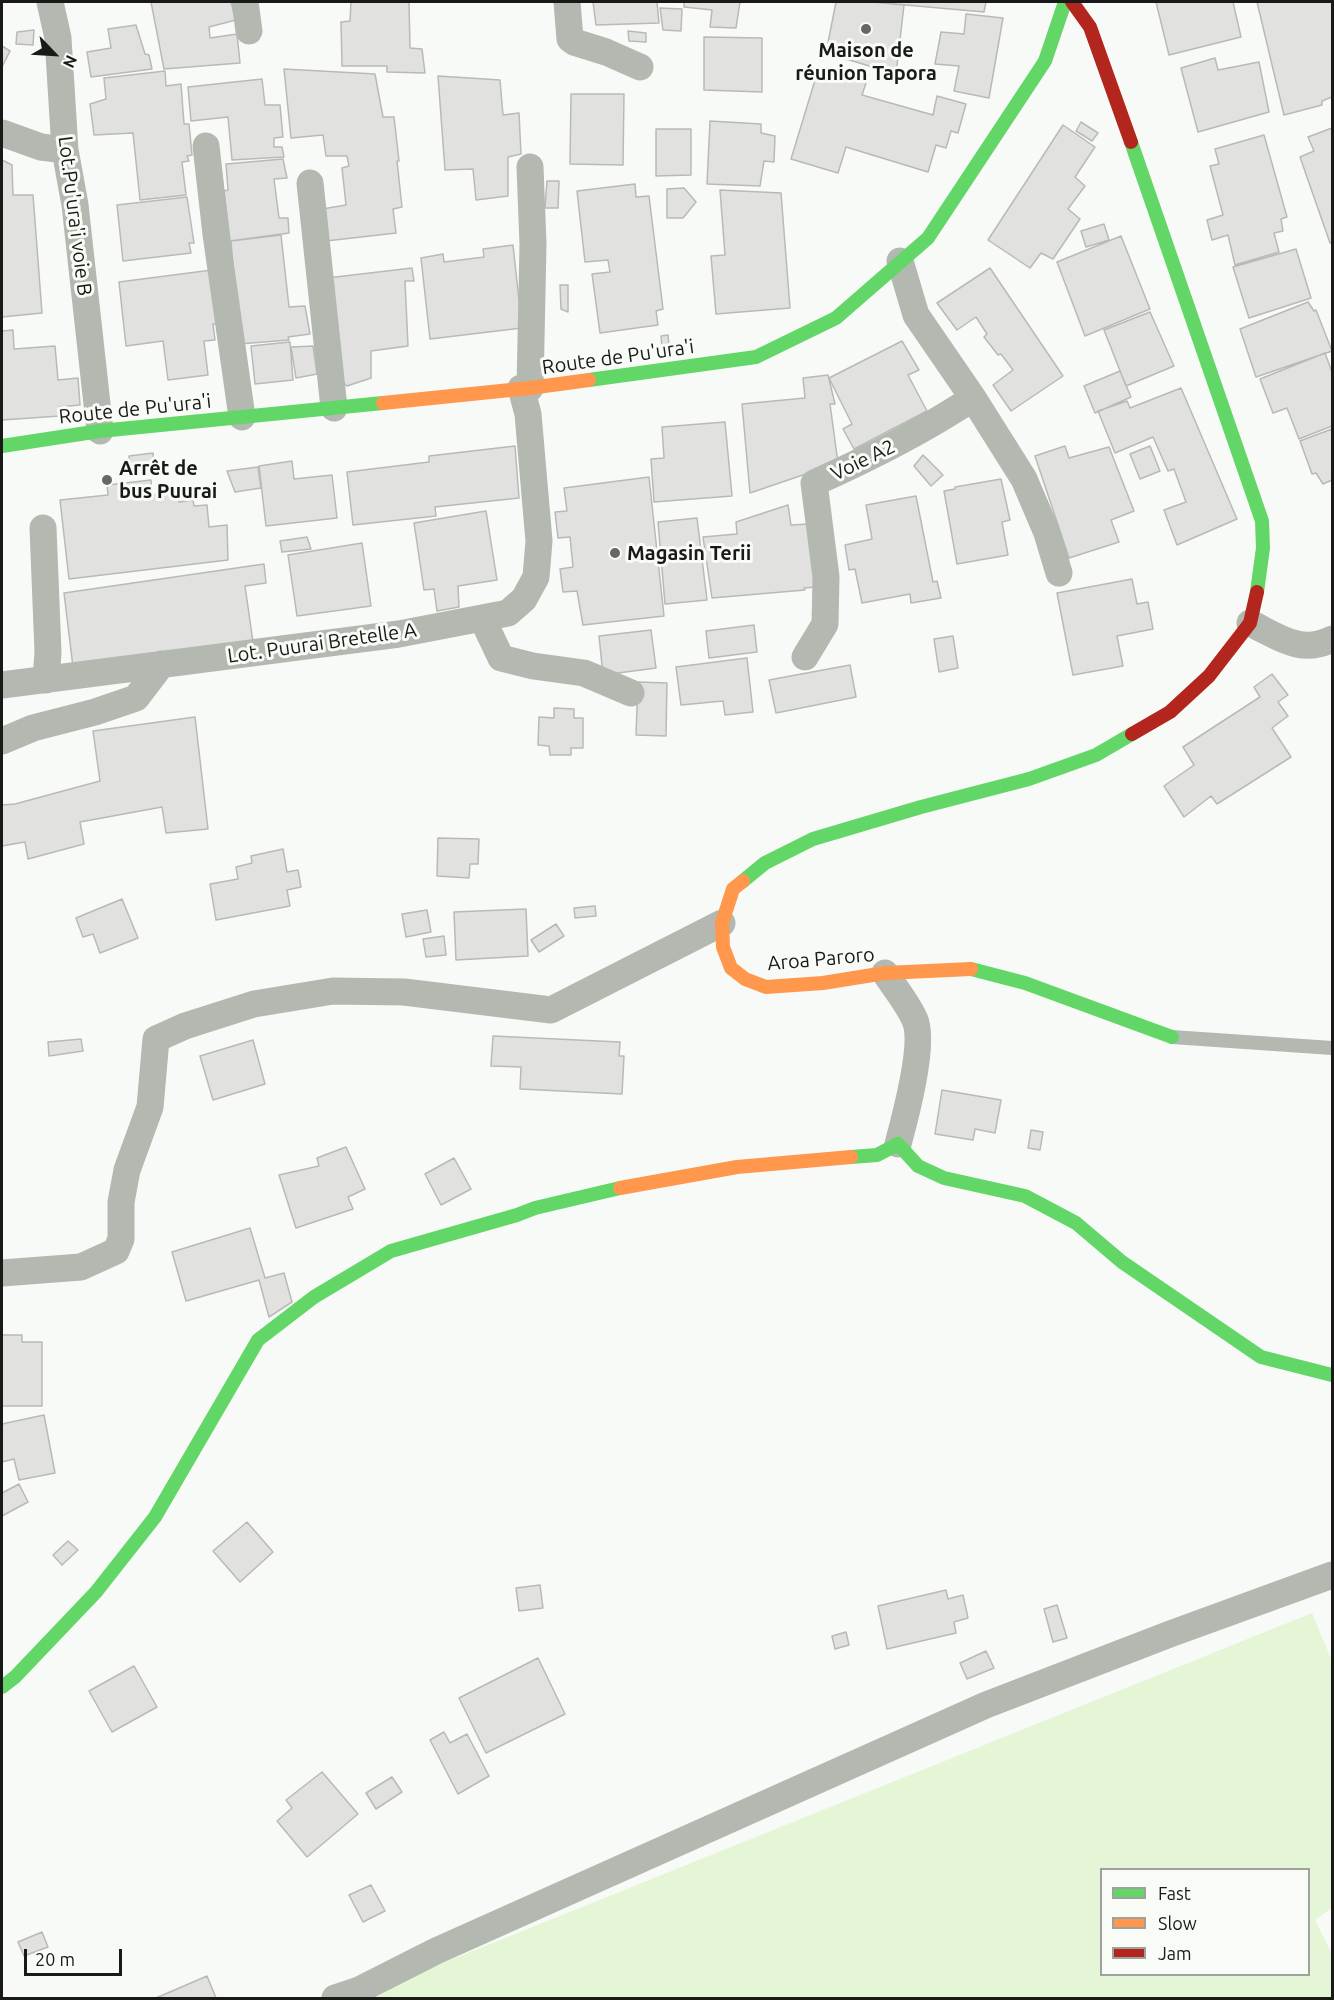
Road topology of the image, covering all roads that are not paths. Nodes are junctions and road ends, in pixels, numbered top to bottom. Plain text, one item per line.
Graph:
1 (50, 2) edge
2 (245, 2) edge
3 (567, 2) edge
4 (1065, 2) edge
5 (1072, 2) edge
6 (249, 31) dead end
7 (640, 67) dead end
8 (2, 133) edge
9 (206, 146) dead end
10 (65, 150) junction
11 (530, 167) dead end
12 (310, 183) dead end
13 (900, 261) junction
14 (526, 388) junction
15 (973, 398) junction
16 (334, 408) junction
17 (242, 417) junction
18 (100, 432) junction
19 (2, 446) edge
20 (43, 528) dead end
21 (1059, 573) dead end
22 (482, 618) junction
23 (1250, 623) junction
24 (1332, 639) edge
25 (805, 657) dead end
26 (162, 664) junction
27 (46, 680) junction
28 (2, 685) edge
29 (631, 693) dead end
30 (2, 741) edge
31 (722, 923) junction
32 (885, 973) junction
33 (1172, 1036) joint
34 (1332, 1048) edge
35 (898, 1143) junction
36 (2, 1274) edge
37 (1332, 1375) edge
38 (1332, 1575) edge
39 (2, 1687) edge
40 (335, 1998) edge

1 - 10 street, Lot.Pu'ura'i voie B
2 - 6 street
3 - 7 street
4 - 13 street, Route de Pu'ura'i
5 - 23 street
8 - 10 street
9 - 17 street
10 - 18 street, Lot.Pu'ura'i voie B
11 - 14 street, Lot. Puurai Bretelle A
12 - 16 street
13 - 14 street, Route de Pu'ura'i
13 - 15 street
14 - 16 street, Route de Pu'ura'i
14 - 22 street, Lot. Puurai Bretelle A
15 - 21 street
15 - 25 street, Voie A2
16 - 17 street, Route de Pu'ura'i
17 - 18 street, Route de Pu'ura'i
18 - 19 street, Route de Pu'ura'i
20 - 27 street
22 - 26 street, Lot. Puurai Bretelle A
22 - 29 street
23 - 24 street
23 - 31 street, Aroa Paroro
26 - 27 street, Lot. Puurai Bretelle A
26 - 30 street
27 - 28 street, Lot. Puurai Bretelle A
31 - 32 street, Aroa Paroro
31 - 36 street
32 - 33 street, Aroa Paroro
32 - 35 street
33 - 34 lane, Aroa Paroro
35 - 37 street
35 - 39 street
38 - 40 street

